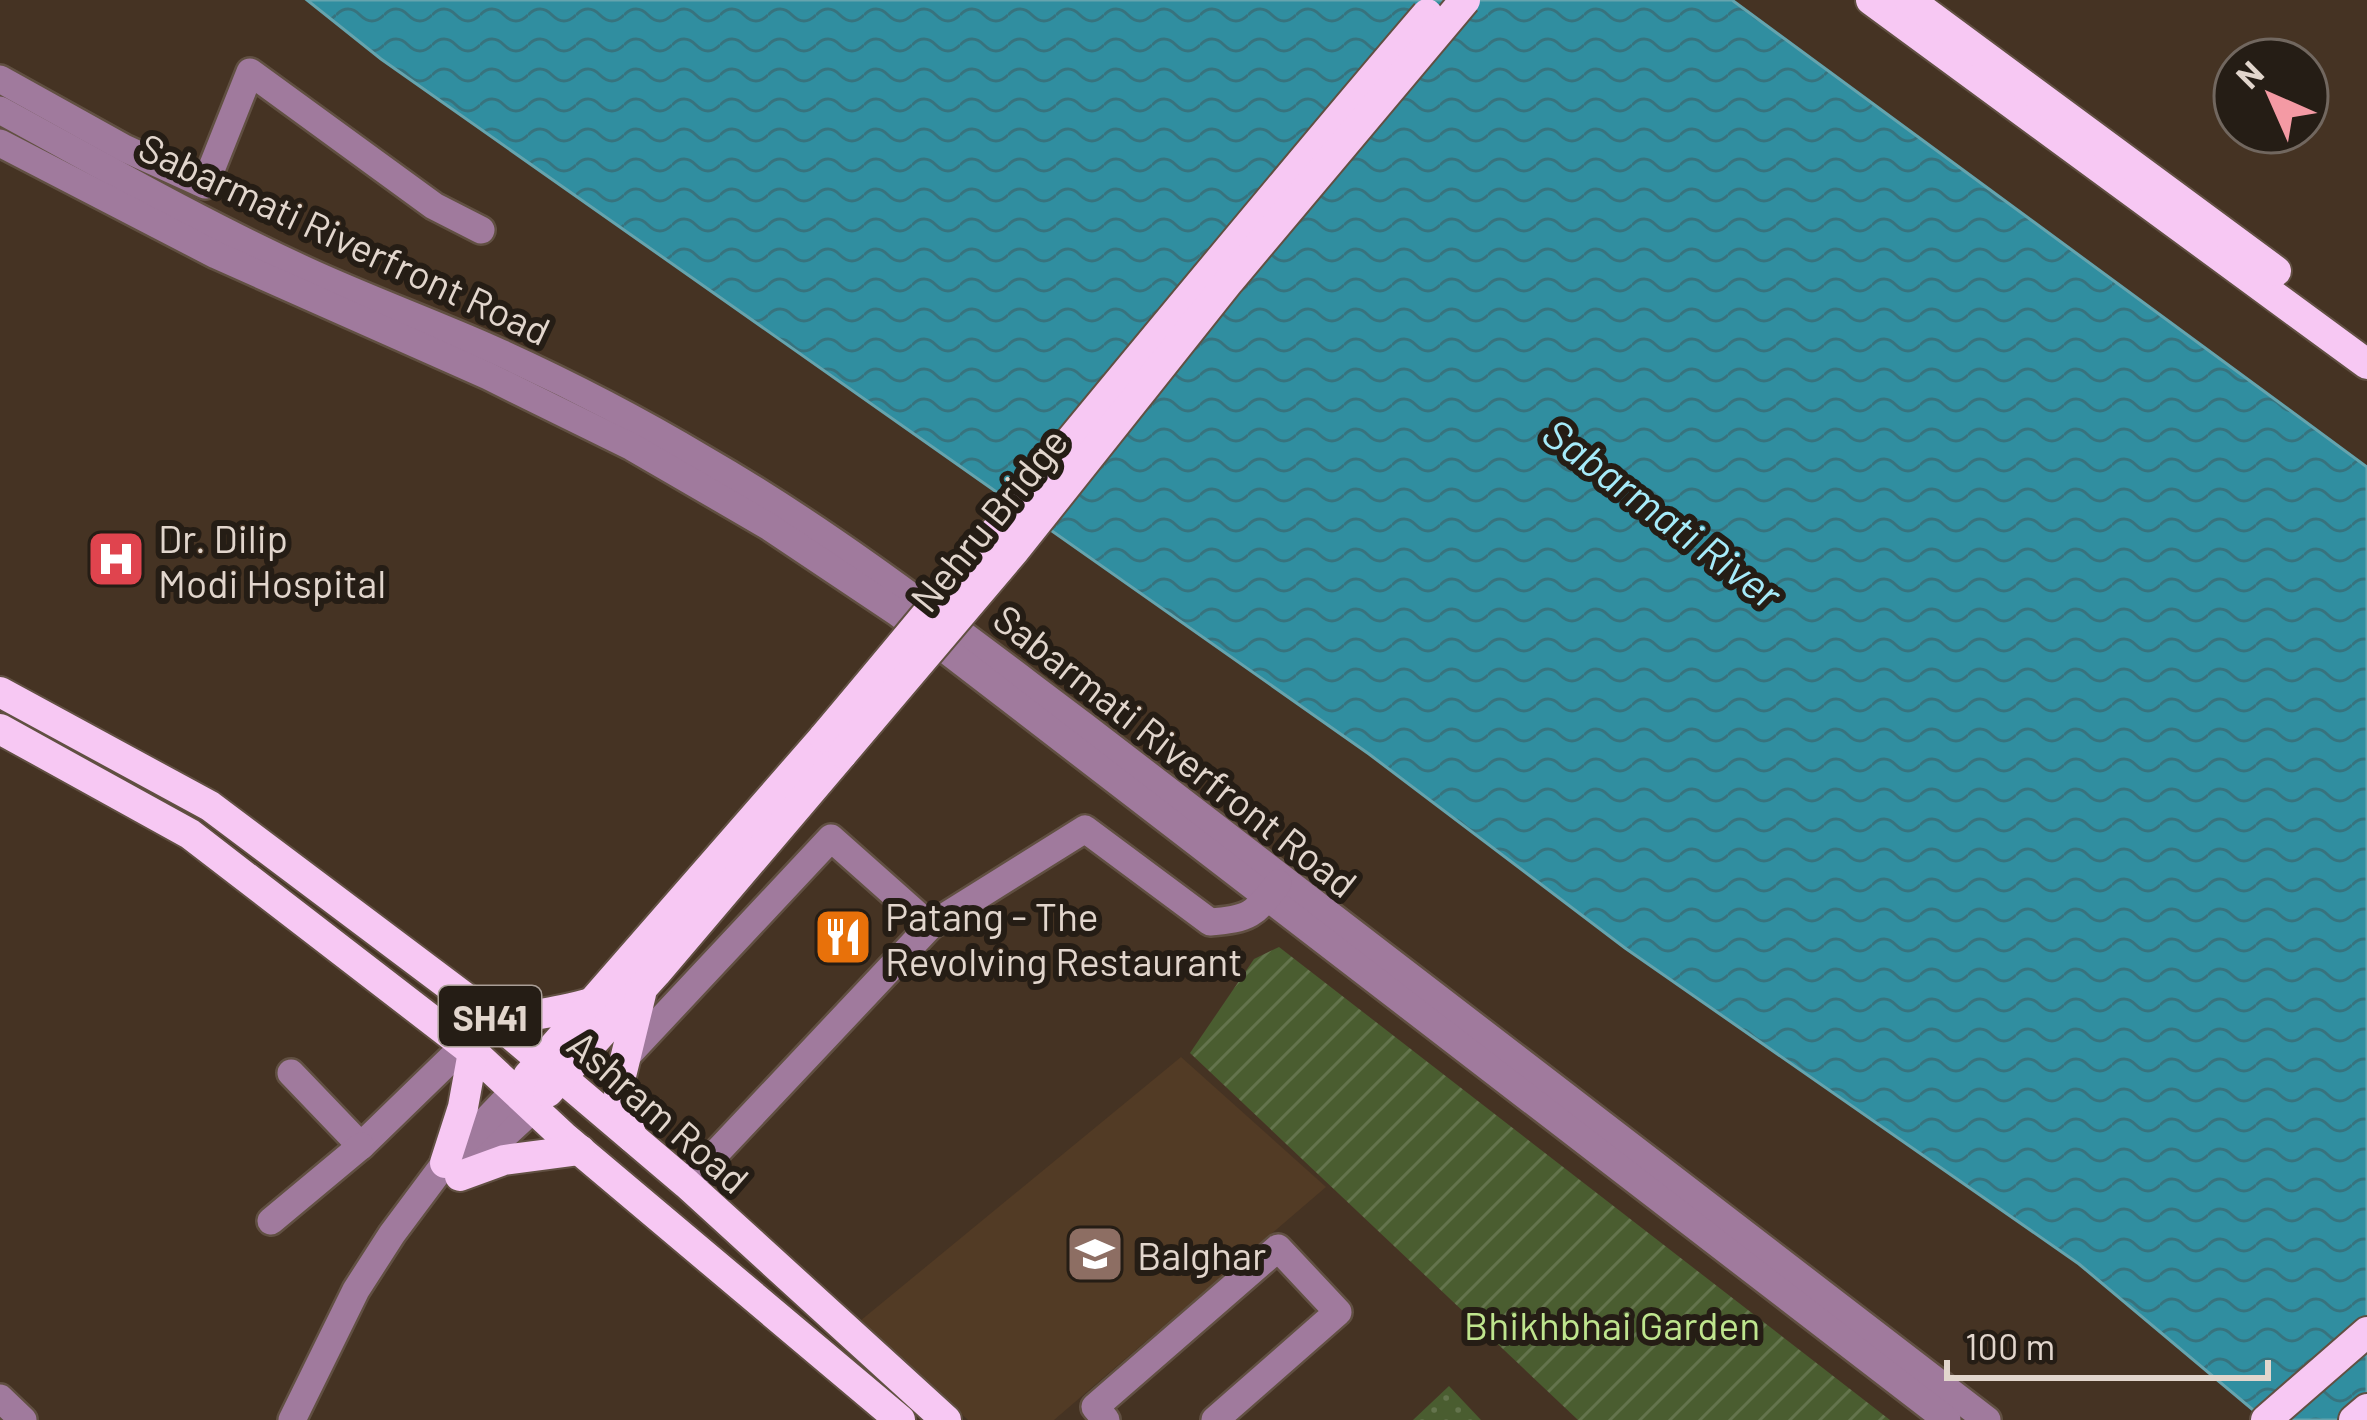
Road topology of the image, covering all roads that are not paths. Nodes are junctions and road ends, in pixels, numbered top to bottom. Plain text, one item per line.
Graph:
1 (1438, 0) edge
2 (1465, 0) edge
3 (1871, 0) edge
4 (1909, 0) edge
5 (0, 80) edge
6 (0, 110) edge
7 (0, 143) edge
8 (119, 161) junction
9 (482, 230) dead end
10 (336, 296) junction
11 (2367, 338) edge
12 (2367, 364) edge
13 (0, 692) edge
14 (0, 729) edge
15 (834, 745) junction
16 (1274, 889) junction
17 (930, 926) junction
18 (643, 988) junction
19 (595, 1002) junction
20 (483, 1011) junction
21 (469, 1049) junction
22 (624, 1059) junction
23 (552, 1070) junction
24 (291, 1073) dead end
25 (525, 1099) junction
26 (632, 1137) junction
27 (361, 1146) junction
28 (580, 1150) junction
29 (446, 1174) junction
30 (687, 1184) junction
31 (271, 1221) dead end
32 (2367, 1332) edge
33 (0, 1398) edge
34 (2367, 1409) edge
35 (23, 1420) edge
36 (292, 1420) edge
37 (900, 1420) edge
38 (946, 1420) edge
39 (1106, 1420) edge
40 (1215, 1420) edge
41 (1947, 1420) edge
42 (1987, 1420) edge
43 (2266, 1420) edge
44 (2354, 1420) edge

1 - 15 main road, Nehru Bridge, bridge
2 - 15 main road, Nehru Bridge, bridge
3 - 12 main road
4 - 11 main road
5 - 8 street
6 - 8 street, Sabarmati Riverfront Road
7 - 10 street, Sabarmati Riverfront Road
8 - 9 street
8 - 10 street, Sabarmati Riverfront Road
10 - 16 street, Sabarmati Riverfront Road
13 - 20 main road, Ashram Road / SH41
14 - 21 main road, Ashram Road
15 - 18 main road, Nehru Bridge
15 - 19 main road, Nehru Bridge
16 - 17 street
16 - 41 street, Sabarmati Riverfront Road
16 - 42 street, Sabarmati Riverfront Road
17 - 22 street
17 - 30 street
18 - 22 main road
18 - 23 main road, Nehru Bridge
19 - 20 main road
19 - 23 main road, Nehru Bridge
20 - 23 main road, Ashram Road / SH41
21 - 25 main road, Ashram Road
21 - 27 street
21 - 29 main road
22 - 26 main road
23 - 25 main road
23 - 26 main road, Ashram Road / SH41
24 - 27 street
25 - 28 main road, Ashram Road
25 - 29 street
26 - 30 main road, Ashram Road / SH41
27 - 31 street
28 - 29 main road
28 - 37 main road, Ashram Road
29 - 36 street
30 - 38 main road, Ashram Road / SH41
32 - 43 main road
33 - 35 street
34 - 44 main road
39 - 40 street

